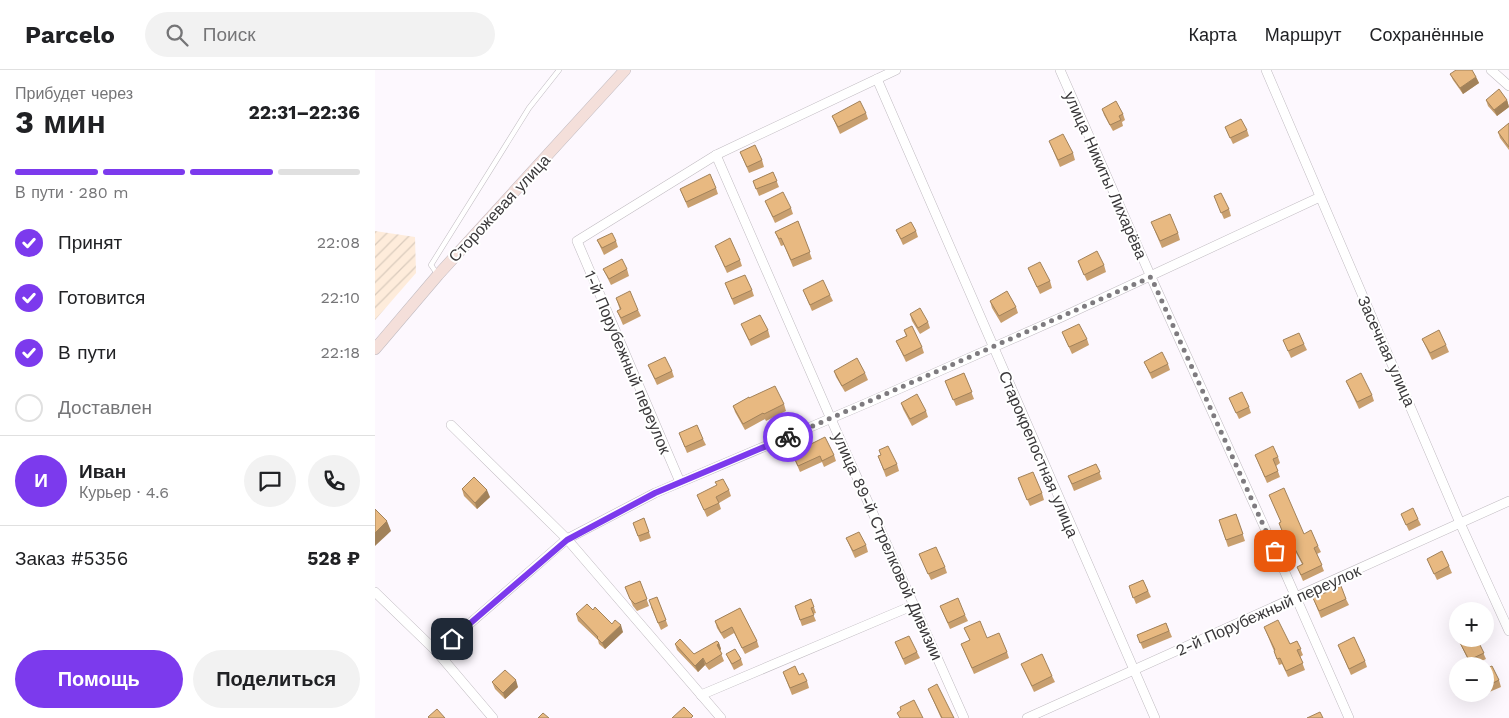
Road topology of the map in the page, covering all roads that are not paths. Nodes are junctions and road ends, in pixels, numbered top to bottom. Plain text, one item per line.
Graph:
1 (559, 70) edge
2 (625, 70) edge
3 (896, 70) edge
4 (1060, 70) edge
5 (1266, 70) edge
6 (1491, 70) edge
7 (877, 79) junction
8 (1509, 86) edge
9 (716, 155) junction
10 (1320, 197) junction
11 (438, 275) junction
12 (1151, 277) junction
13 (993, 347) junction
14 (375, 348) edge
15 (831, 419) junction
16 (451, 425) dead end
17 (680, 482) junction
18 (1509, 501) edge
19 (1460, 523) junction
20 (567, 540) junction
21 (375, 592) edge
22 (1295, 597) junction
23 (914, 605) junction
24 (1509, 631) edge
25 (437, 652) junction
26 (1134, 671) junction
27 (701, 695) junction
28 (493, 718) edge
29 (721, 718) edge
30 (964, 718) edge
31 (1027, 718) edge
32 (1155, 718) edge
33 (1349, 718) edge

1 - 11 lane
2 - 11 main road, Сторожевая улица
3 - 7 street
4 - 12 street, улица Никиты Лихарёва
5 - 10 street, Засечная улица
6 - 8 street
7 - 9 street
7 - 13 street, Старокрепостная улица
9 - 15 street, улица 89-й Стрелковой Дивизии
9 - 17 street, 1-й Порубежный переулок
10 - 12 street
10 - 19 street, Засечная улица
11 - 14 main road, Сторожевая улица
12 - 13 street
12 - 22 street, улица Никиты Лихарёва
13 - 15 street
13 - 26 street, Старокрепостная улица
15 - 17 street
15 - 23 street, улица 89-й Стрелковой Дивизии
16 - 20 street
17 - 20 street
18 - 19 street, 2-й Порубежный переулок
19 - 22 street, 2-й Порубежный переулок
19 - 24 street, Засечная улица
20 - 25 street
20 - 27 street
21 - 25 street
22 - 26 street, 2-й Порубежный переулок
22 - 33 street, улица Никиты Лихарёва
23 - 27 street
23 - 30 street, улица 89-й Стрелковой Дивизии
25 - 28 street
26 - 31 street, 2-й Порубежный переулок
26 - 32 street, Старокрепостная улица
27 - 29 street

